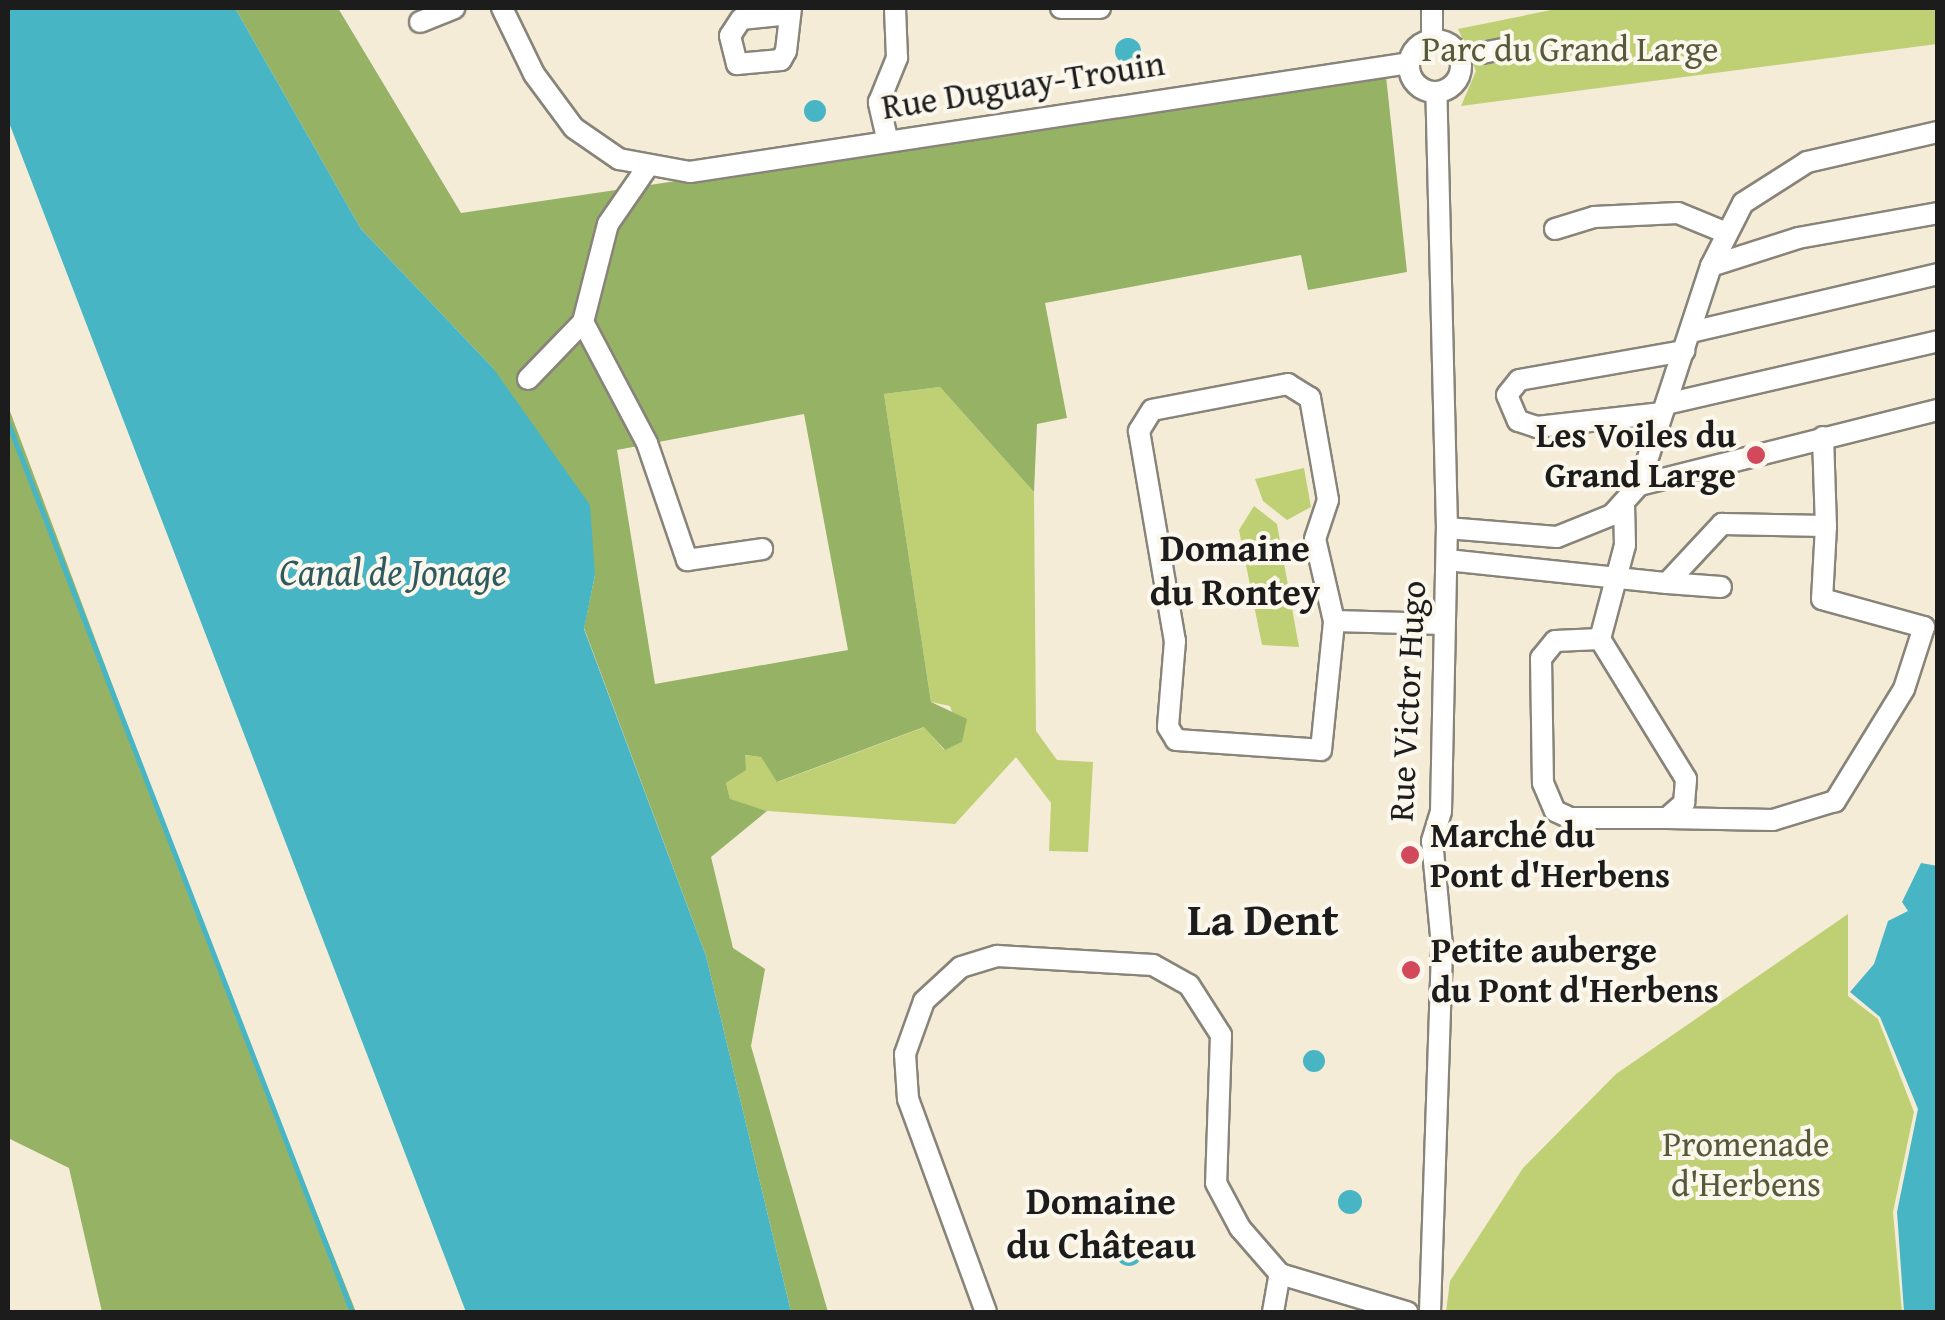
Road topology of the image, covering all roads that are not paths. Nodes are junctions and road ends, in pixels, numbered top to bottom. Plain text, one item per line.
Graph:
1 (454, 8) edge
2 (502, 8) edge
3 (896, 8) edge
4 (1061, 8) edge
5 (1100, 8) edge
6 (1432, 8) edge
7 (420, 22) dead end
8 (1432, 40) junction
9 (1410, 62) junction
10 (1436, 92) junction
11 (1938, 132) edge
12 (887, 138) junction
13 (646, 169) junction
14 (1938, 214) edge
15 (1555, 229) dead end
16 (1724, 232) junction
17 (1711, 266) junction
18 (1938, 274) edge
19 (582, 322) junction
20 (1938, 341) edge
21 (1687, 342) junction
22 (528, 379) dead end
23 (1664, 408) junction
24 (1938, 410) edge
25 (1823, 437) junction
26 (1639, 485) junction
27 (1624, 503) junction
28 (1826, 526) junction
29 (1447, 528) junction
30 (762, 549) dead end
31 (1447, 560) junction
32 (1618, 576) junction
33 (1667, 584) junction
34 (1721, 588) dead end
35 (1334, 621) junction
36 (1444, 624) junction
37 (1600, 639) junction
38 (1668, 818) junction
39 (1280, 1274) junction
40 (986, 1312) edge
41 (1273, 1312) edge
42 (1408, 1312) edge
43 (1430, 1312) edge

1 - 7 street
2 - 13 street
3 - 12 street
4 - 5 street
6 - 8 street
8 - 9 street
8 - 10 street
9 - 10 street
9 - 12 street, Rue Duguay-Trouin
10 - 29 street, Rue Victor Hugo
11 - 16 street
12 - 13 street, Rue Duguay-Trouin
13 - 19 street
14 - 17 street
15 - 16 street
16 - 17 street
17 - 21 street
18 - 21 street
19 - 22 street
19 - 30 street
20 - 23 street
21 - 23 street
21 - 23 street
23 - 26 street
24 - 25 street
25 - 26 street
25 - 28 street
26 - 27 street
27 - 29 street
27 - 32 street
28 - 33 street
28 - 38 street
29 - 31 street, Rue Victor Hugo
31 - 32 street
31 - 36 street, Rue Victor Hugo
32 - 33 street
32 - 37 street
33 - 34 street
35 - 35 street
35 - 36 street
36 - 43 street, Rue Victor Hugo
37 - 38 street
37 - 38 street
39 - 40 street
39 - 41 street
39 - 42 street

